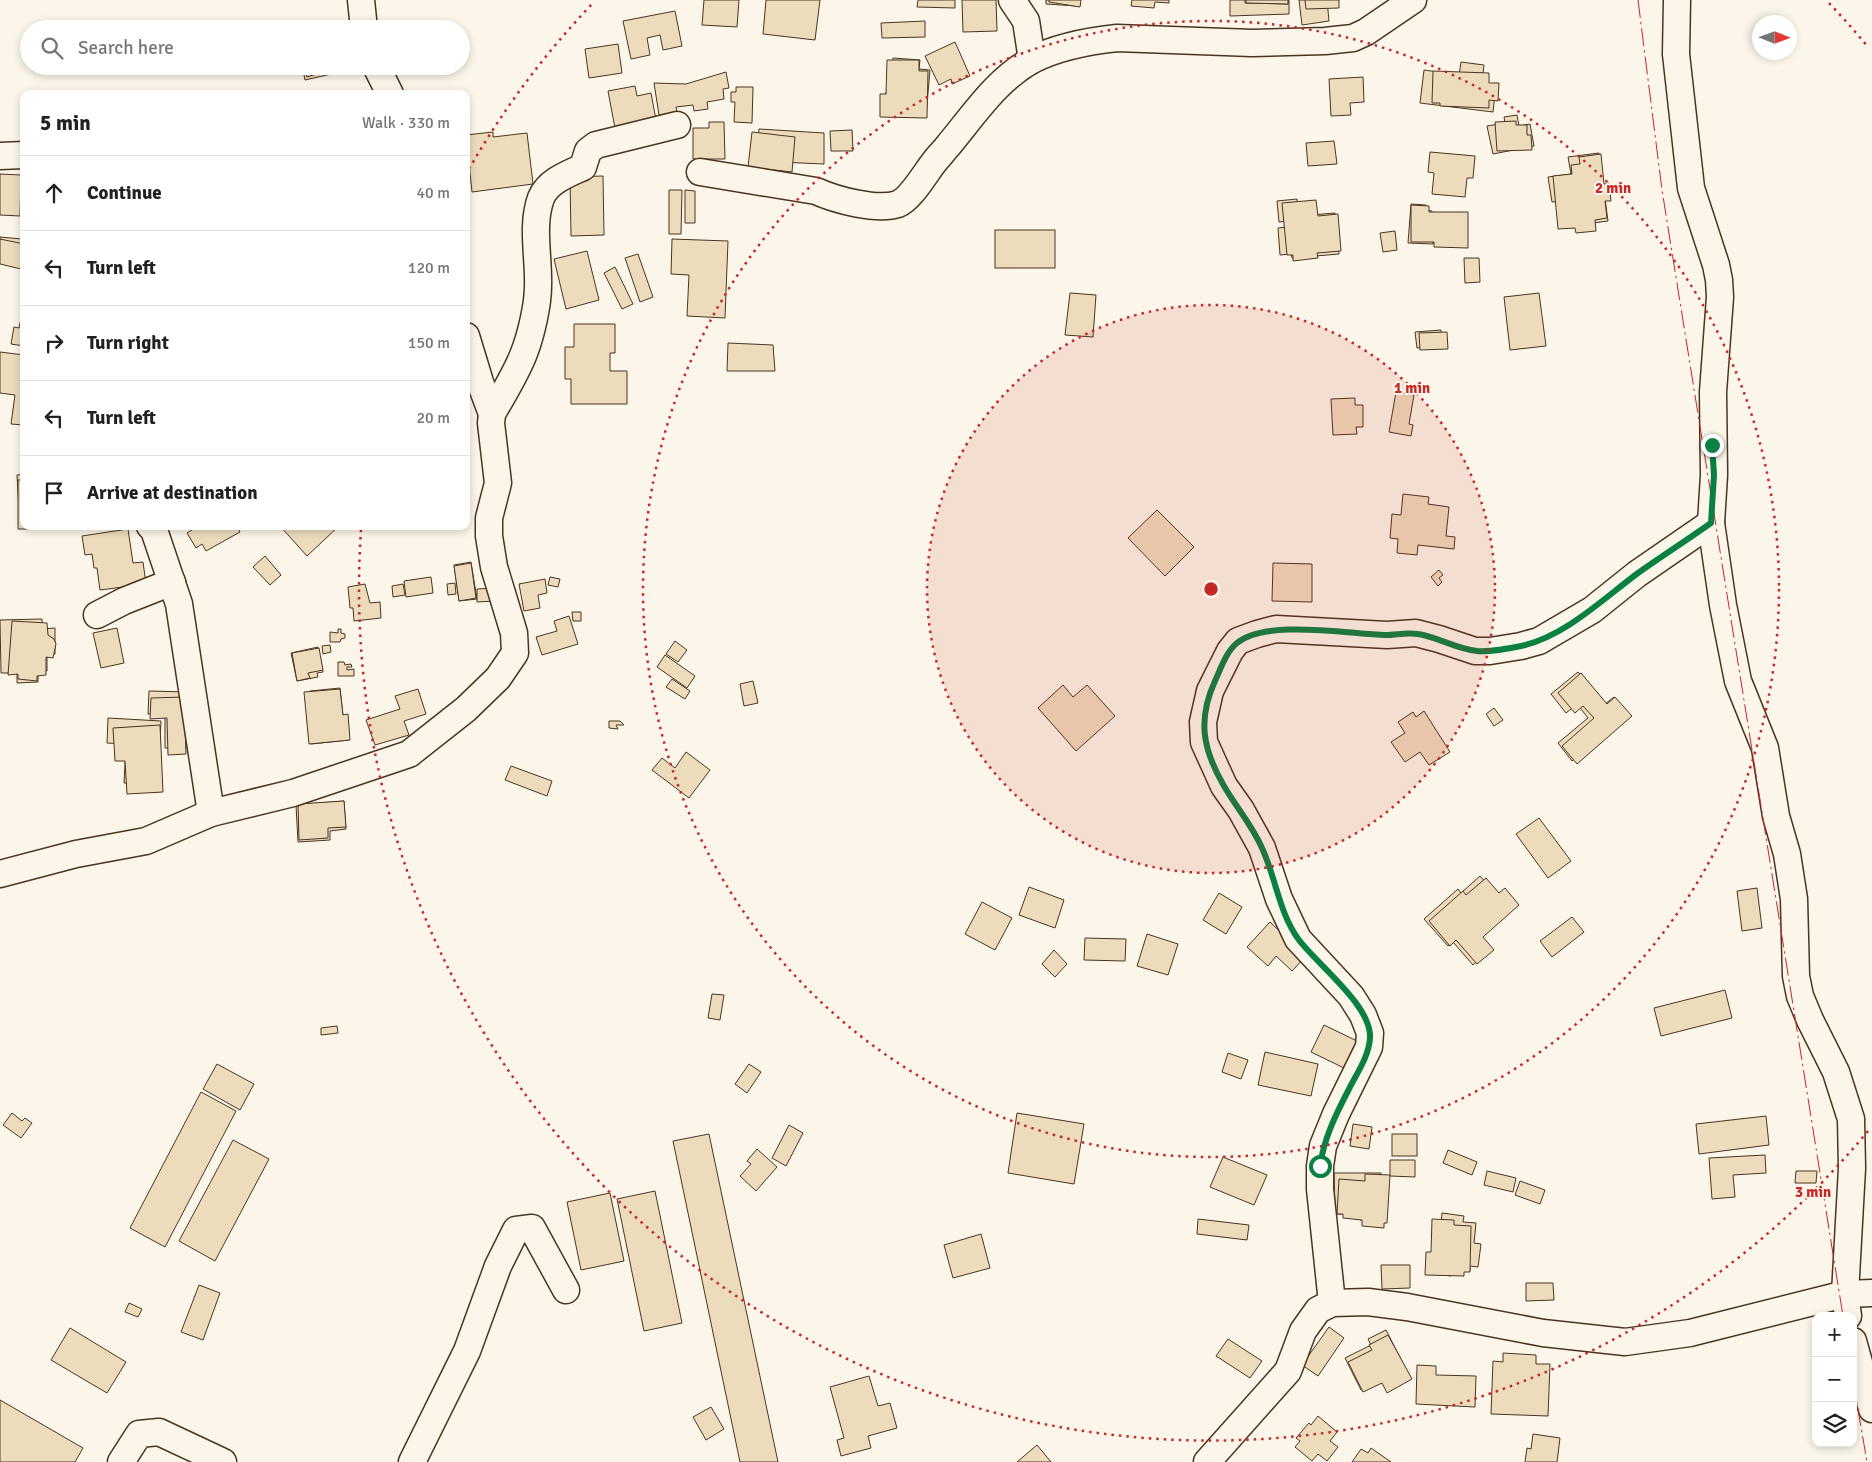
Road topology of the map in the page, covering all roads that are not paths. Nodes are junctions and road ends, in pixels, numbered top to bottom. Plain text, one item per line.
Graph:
1 (361, 0) edge
2 (1012, 0) edge
3 (1413, 0) edge
4 (1677, 0) edge
5 (363, 20) edge
6 (1032, 60) junction
7 (380, 75) edge
8 (388, 90) edge
9 (677, 125) dead end
10 (20, 155) edge
11 (0, 156) edge
12 (700, 172) dead end
13 (470, 349) edge
14 (470, 405) edge
15 (492, 414) junction
16 (1711, 523) junction
17 (154, 530) edge
18 (172, 582) junction
19 (97, 615) dead end
20 (211, 813) junction
21 (0, 874) edge
22 (566, 1290) dead end
23 (1872, 1292) edge
24 (1332, 1303) junction
25 (1847, 1305) edge
26 (1857, 1355) edge
27 (1872, 1409) edge
28 (121, 1462) edge
29 (223, 1462) edge
30 (412, 1462) edge
31 (1207, 1462) edge

1 - 5 street
2 - 6 street
3 - 6 street
4 - 16 street
6 - 12 street
7 - 8 street
9 - 15 street
10 - 11 street
13 - 15 street
14 - 15 street
15 - 20 street
16 - 24 street
16 - 25 street
17 - 18 street
18 - 19 street
18 - 20 street
20 - 21 street
22 - 30 street
23 - 25 street
24 - 25 street
24 - 31 street
26 - 27 street
28 - 29 street

